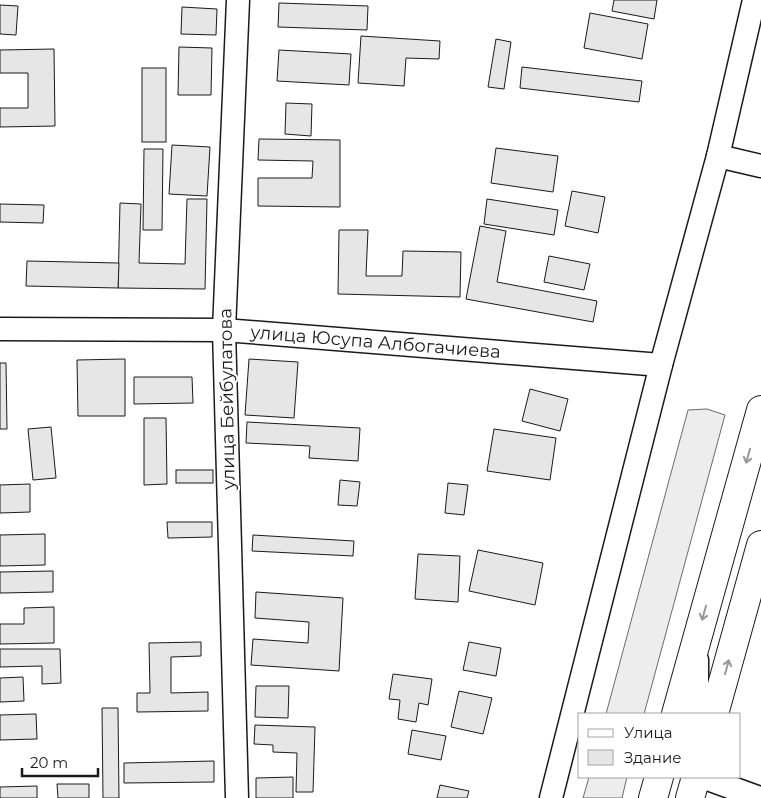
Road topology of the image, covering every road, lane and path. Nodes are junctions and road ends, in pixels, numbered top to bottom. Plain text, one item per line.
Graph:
1 (238, 0) edge
2 (754, 0) edge
3 (718, 156) junction
4 (761, 166) edge
5 (0, 329) edge
6 (224, 330) junction
7 (661, 365) junction
8 (761, 410) edge
9 (761, 545) edge
10 (697, 639) junction
11 (676, 713) edge
12 (697, 713) edge
13 (714, 713) edge
14 (659, 778) edge
15 (696, 778) edge
16 (705, 778) edge
17 (237, 798) edge
18 (550, 798) edge
19 (653, 798) edge
20 (690, 798) edge
21 (760, 798) edge

1 - 6 street, улица Бейбулатова
2 - 3 street
3 - 4 street
3 - 7 street
5 - 6 street, улица Юсупа Албогачиева
6 - 7 street, улица Юсупа Албогачиева
6 - 17 street, улица Бейбулатова
7 - 18 street
8 -> 10 main road
13 -> 9 main road
10 - 11 main road
10 - 12 street
14 - 19 main road
15 - 20 main road
16 - 21 street

